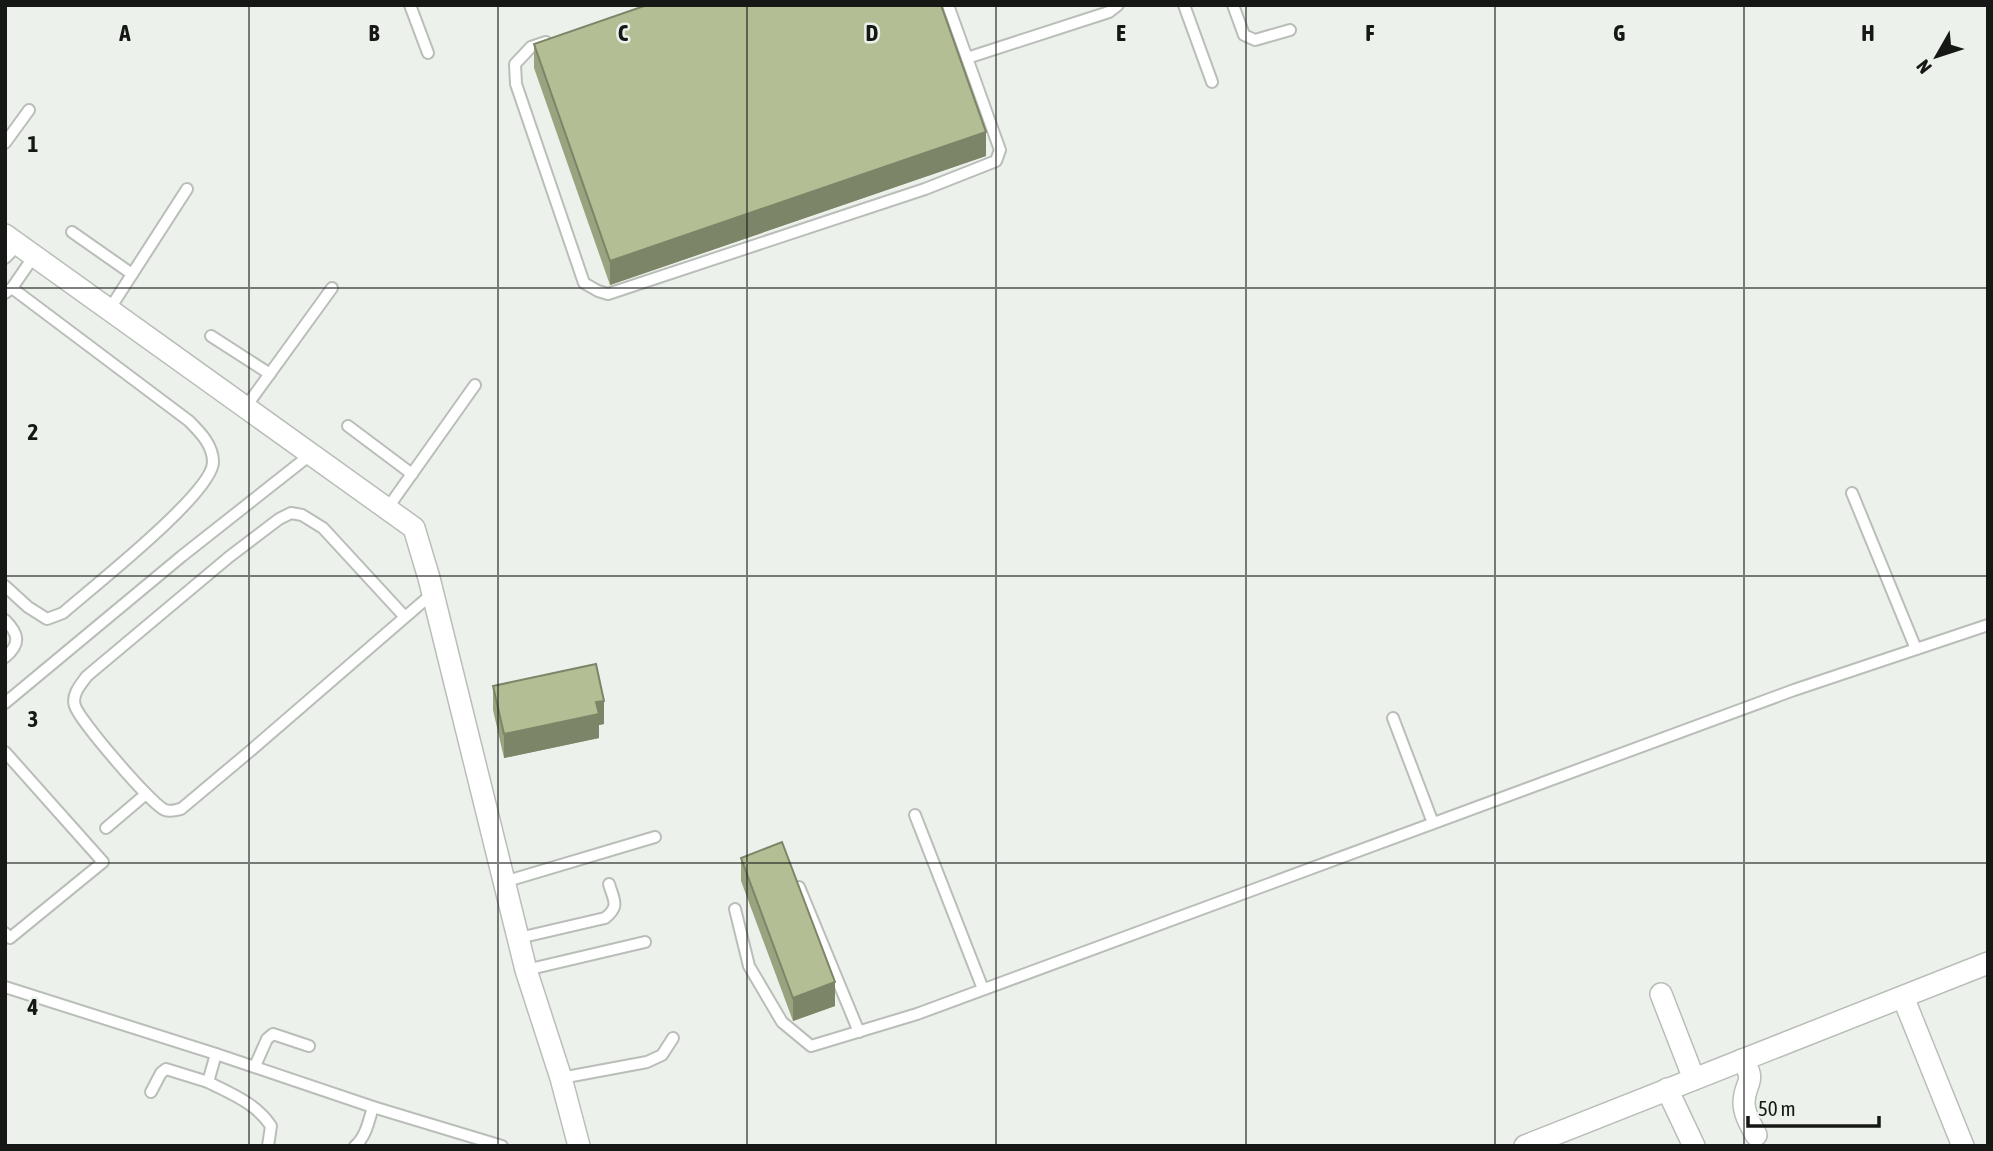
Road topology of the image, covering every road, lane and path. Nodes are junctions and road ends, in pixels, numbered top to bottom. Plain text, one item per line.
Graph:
1 (410, 5) edge
2 (948, 5) edge
3 (1118, 5) edge
4 (1184, 5) edge
5 (1233, 5) edge
6 (1290, 30) dead end
7 (556, 39) edge
8 (428, 52) dead end
9 (967, 58) junction
10 (1212, 82) dead end
11 (29, 110) dead end
12 (5, 142) edge
13 (187, 189) dead end
14 (72, 232) dead end
15 (16, 249) edge
16 (132, 274) junction
17 (332, 288) dead end
18 (9, 290) edge
19 (109, 310) junction
20 (211, 336) dead end
21 (270, 374) junction
22 (475, 385) dead end
23 (246, 408) junction
24 (348, 426) dead end
25 (310, 455) junction
26 (412, 474) junction
27 (1852, 493) dead end
28 (387, 509) junction
29 (5, 586) edge
30 (433, 593) junction
31 (405, 617) junction
32 (5, 620) edge
33 (1988, 625) edge
34 (1916, 649) junction
35 (5, 657) edge
36 (5, 703) edge
37 (1393, 718) dead end
38 (5, 752) edge
39 (146, 794) junction
40 (915, 816) dead end
41 (1433, 823) junction
42 (106, 828) dead end
43 (655, 837) dead end
44 (505, 882) junction
45 (609, 884) dead end
46 (799, 887) edge
47 (735, 909) dead end
48 (5, 933) edge
49 (519, 938) junction
50 (645, 942) dead end
51 (1988, 963) edge
52 (526, 970) junction
53 (5, 987) edge
54 (983, 989) junction
55 (1661, 994) dead end
56 (1903, 997) junction
57 (859, 1032) junction
58 (673, 1038) dead end
59 (309, 1046) dead end
60 (216, 1054) junction
61 (1742, 1060) junction
62 (255, 1066) junction
63 (561, 1078) junction
64 (1694, 1079) junction
65 (208, 1082) junction
66 (1667, 1089) junction
67 (151, 1092) dead end
68 (373, 1107) junction
69 (1756, 1135) dead end
70 (268, 1146) edge
71 (355, 1146) edge
72 (502, 1146) edge
73 (579, 1146) edge
74 (1525, 1146) edge
75 (1694, 1146) edge
76 (1963, 1146) edge

1 - 8 lane
2 - 9 lane
3 - 9 lane
4 - 10 lane
5 - 6 lane
7 - 9 lane
11 - 12 lane
13 - 16 lane
14 - 16 lane
15 - 18 lane
15 - 19 street
16 - 19 lane
17 - 21 lane
18 - 29 lane
19 - 23 street
20 - 21 lane
21 - 23 lane
22 - 26 lane
23 - 25 street
24 - 26 lane
25 - 28 street
25 - 36 lane
26 - 28 lane
27 - 34 lane
28 - 30 street
30 - 31 lane
30 - 44 street
31 - 39 lane
31 - 39 lane
32 - 35 lane
33 - 34 lane
34 - 41 lane
37 - 41 lane
38 - 48 lane
39 - 42 lane
40 - 54 lane
41 - 54 lane
43 - 44 lane
44 - 49 street
45 - 49 lane
46 - 57 lane
47 - 57 lane
49 - 52 street
50 - 52 lane
51 - 56 street
52 - 63 street
53 - 60 lane
54 - 57 lane
55 - 64 street
56 - 61 street
56 - 76 street
58 - 63 lane
59 - 62 lane
60 - 62 lane
60 - 65 lane
61 - 64 street
61 - 69 street
62 - 68 lane
63 - 73 street
64 - 66 street
65 - 67 lane
65 - 70 lane
66 - 74 street
66 - 75 street
68 - 71 lane
68 - 72 lane

